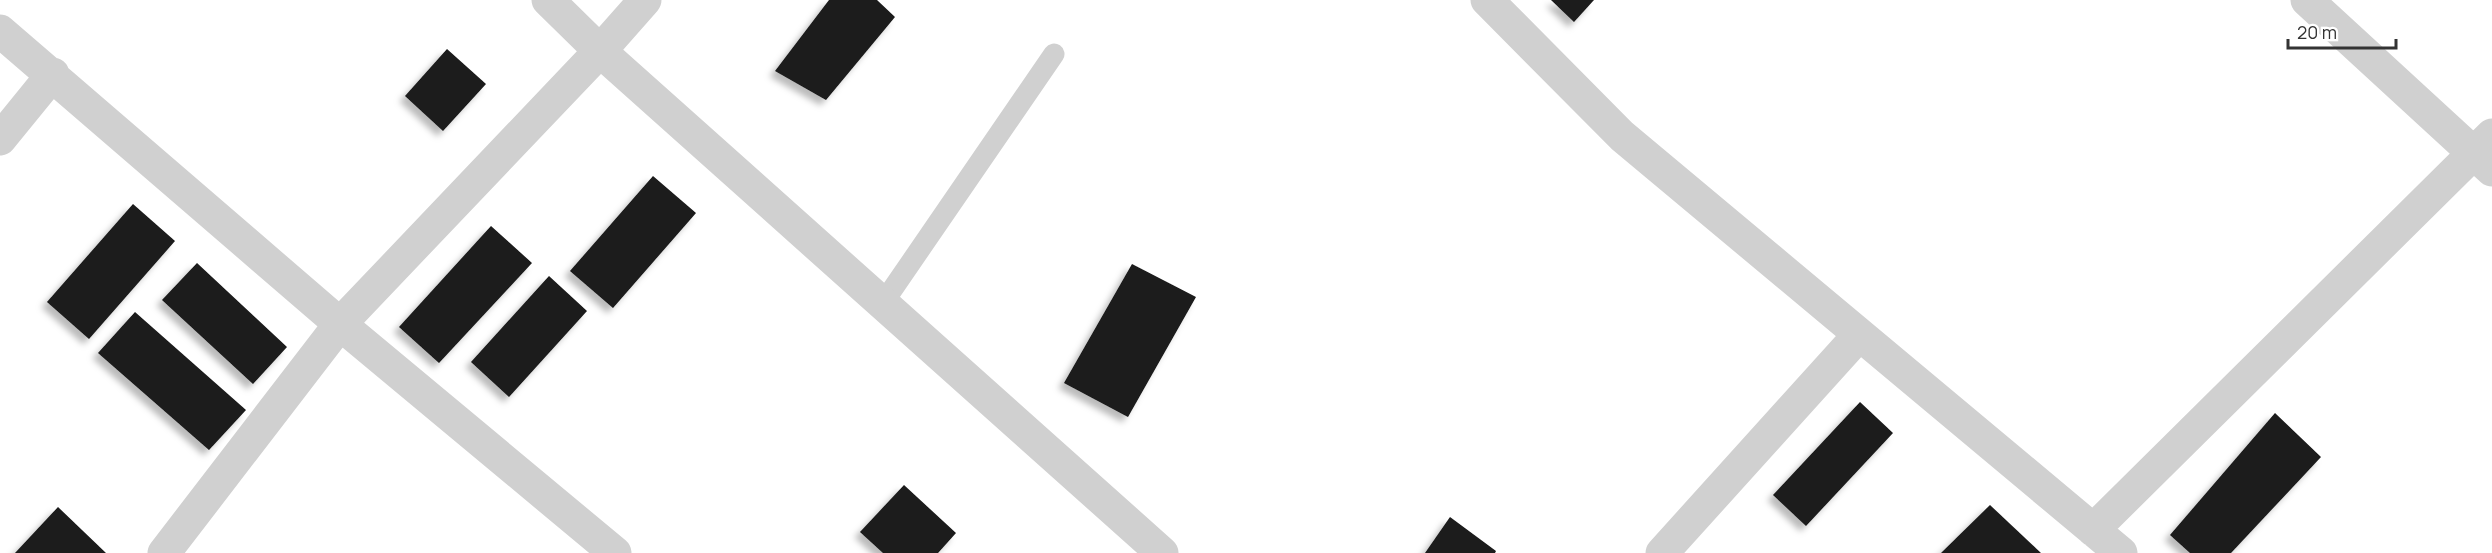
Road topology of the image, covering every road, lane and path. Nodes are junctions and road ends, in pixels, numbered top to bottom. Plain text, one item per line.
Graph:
1 (548, 0) edge
2 (645, 0) edge
3 (1486, 0) edge
4 (2307, 0) edge
5 (0, 31) edge
6 (600, 51) junction
7 (1054, 54) dead end
8 (53, 74) junction
9 (0, 140) edge
10 (2486, 153) edge
11 (883, 303) junction
12 (340, 324) junction
13 (1859, 335) junction
14 (2093, 530) junction
15 (164, 553) edge
16 (615, 553) edge
17 (1162, 553) edge
18 (1662, 553) edge
19 (2121, 553) edge

1 - 6 street
2 - 6 street
3 - 13 street
4 - 10 street
5 - 8 street
6 - 11 street
6 - 12 street
7 - 11 lane
8 - 9 street
8 - 12 street
10 - 14 street
11 - 17 street
12 - 15 street
12 - 16 street
13 - 14 street
13 - 18 street
14 - 19 street

